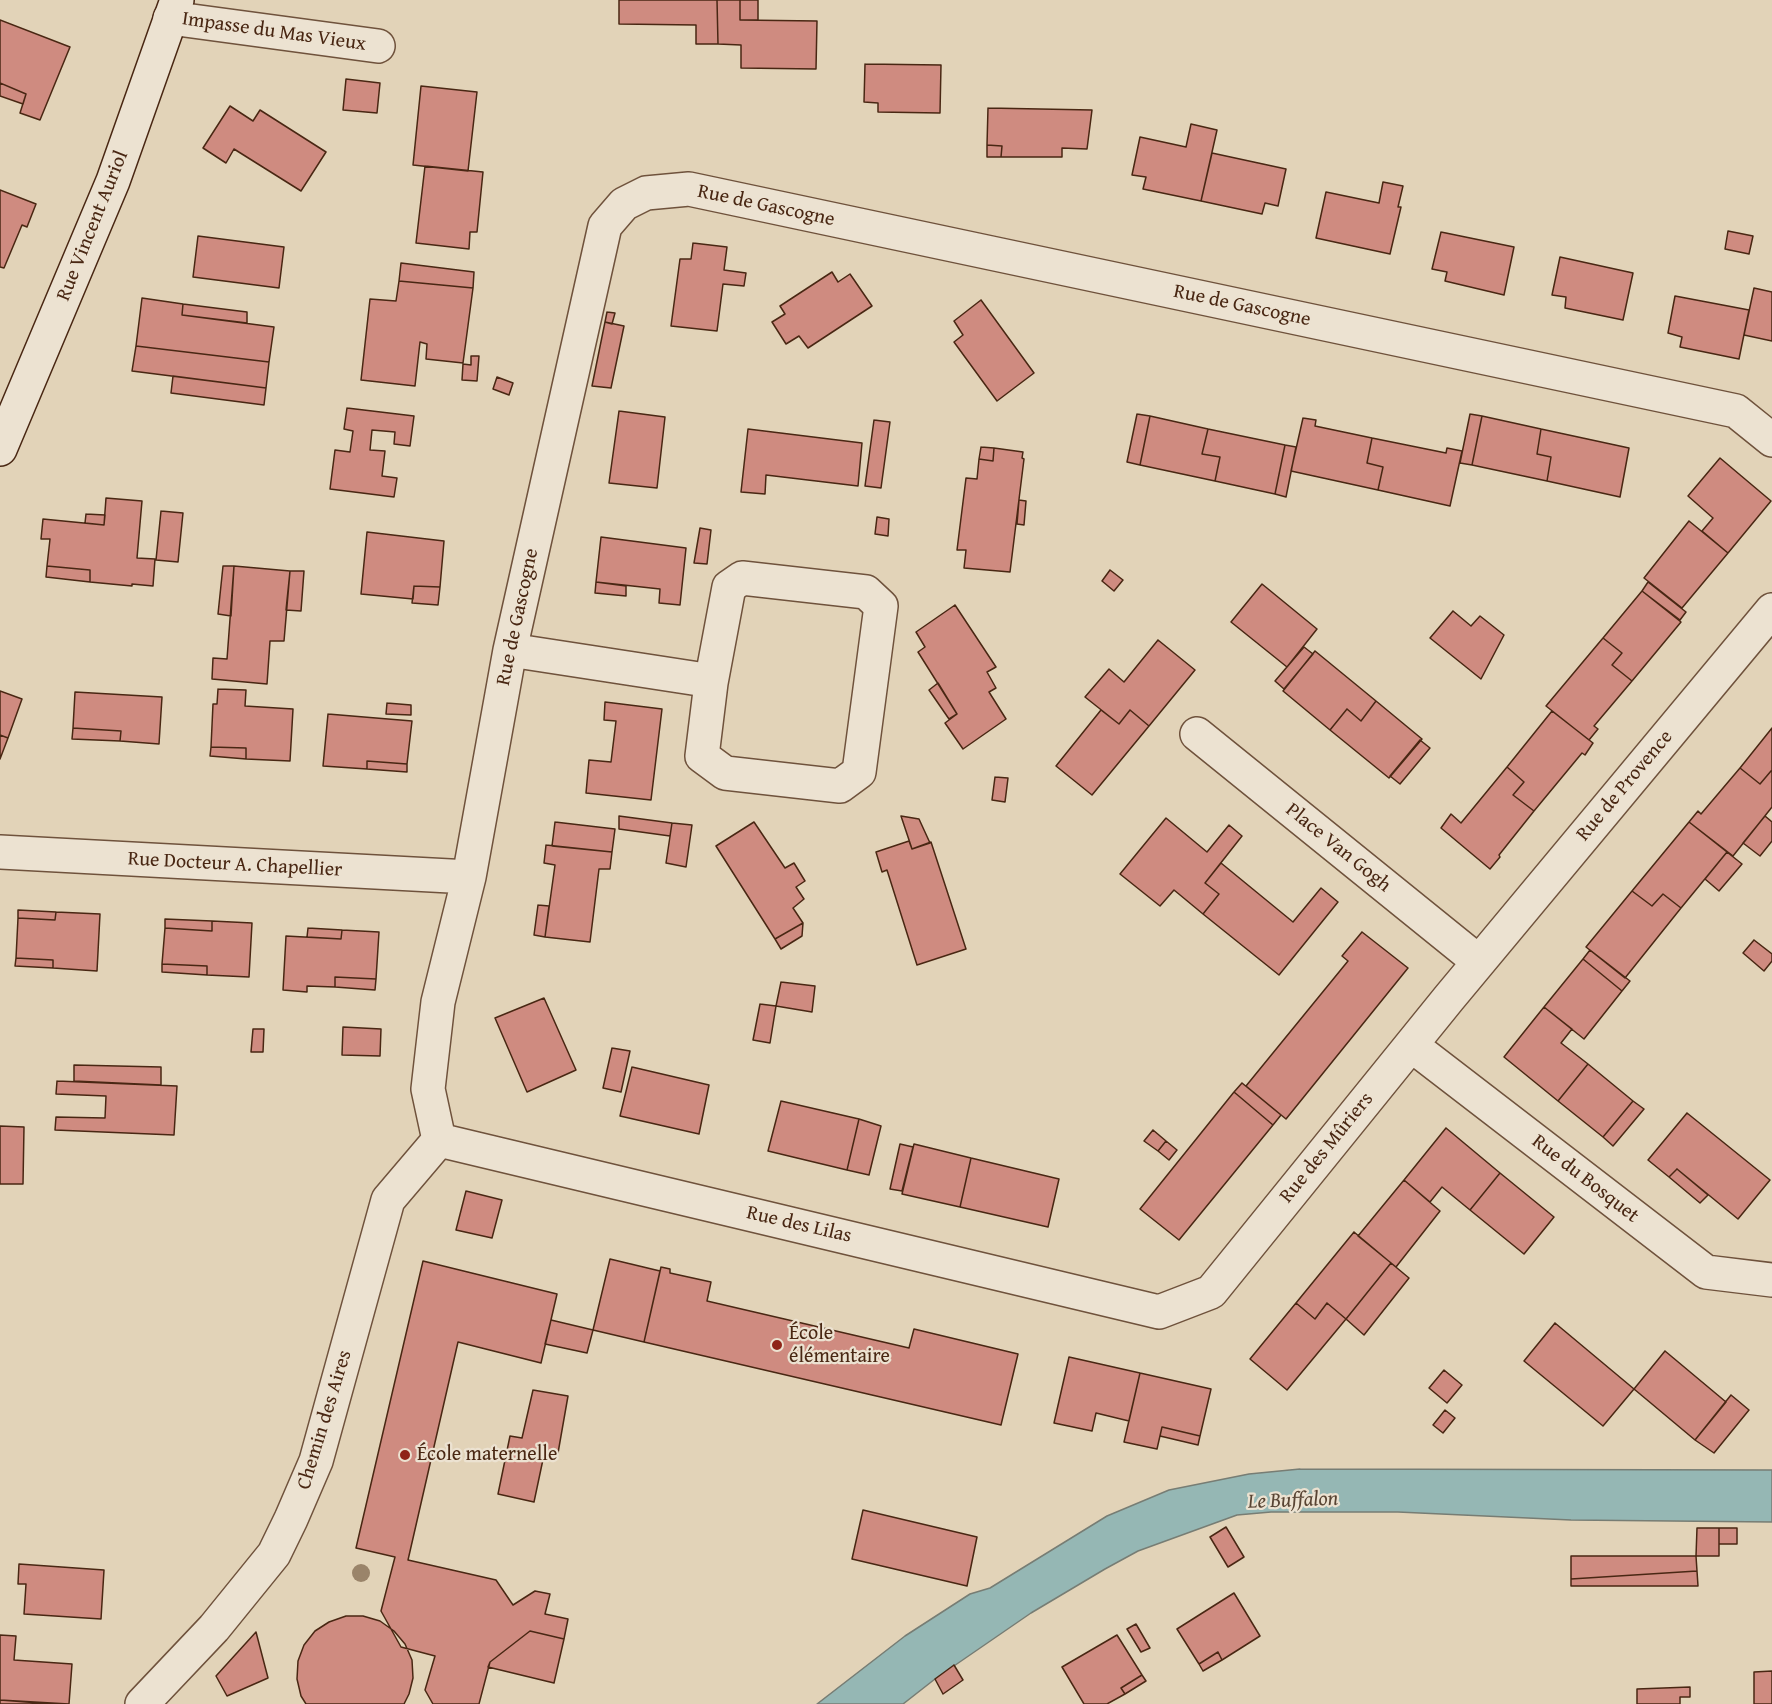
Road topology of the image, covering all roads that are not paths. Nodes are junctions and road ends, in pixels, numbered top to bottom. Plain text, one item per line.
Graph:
1 (174, 9) edge
2 (378, 46) dead end
3 (1772, 440) edge
4 (0, 449) edge
5 (1772, 610) edge
6 (510, 651) junction
7 (711, 683) junction
8 (1197, 734) dead end
9 (0, 852) edge
10 (469, 877) junction
11 (1479, 962) junction
12 (1411, 1045) junction
13 (439, 1140) junction
14 (1772, 1280) edge
15 (1160, 1312) joint
16 (142, 1704) edge

1 - 2 street, Impasse du Mas Vieux
1 - 4 street, Rue Vincent Auriol
3 - 6 street, Rue de Gascogne
5 - 11 street, Rue de Provence
6 - 7 street
6 - 10 street, Rue de Gascogne
7 - 7 street
8 - 11 street, Place Van Gogh
9 - 10 street, Rue Docteur A. Chapellier
10 - 13 street, Rue de Gascogne
11 - 12 street, Rue des Mûriers
12 - 14 street, Rue du Bosquet
12 - 15 street, Rue des Mûriers
13 - 15 street, Rue des Lilas
13 - 16 street, Chemin des Aires

